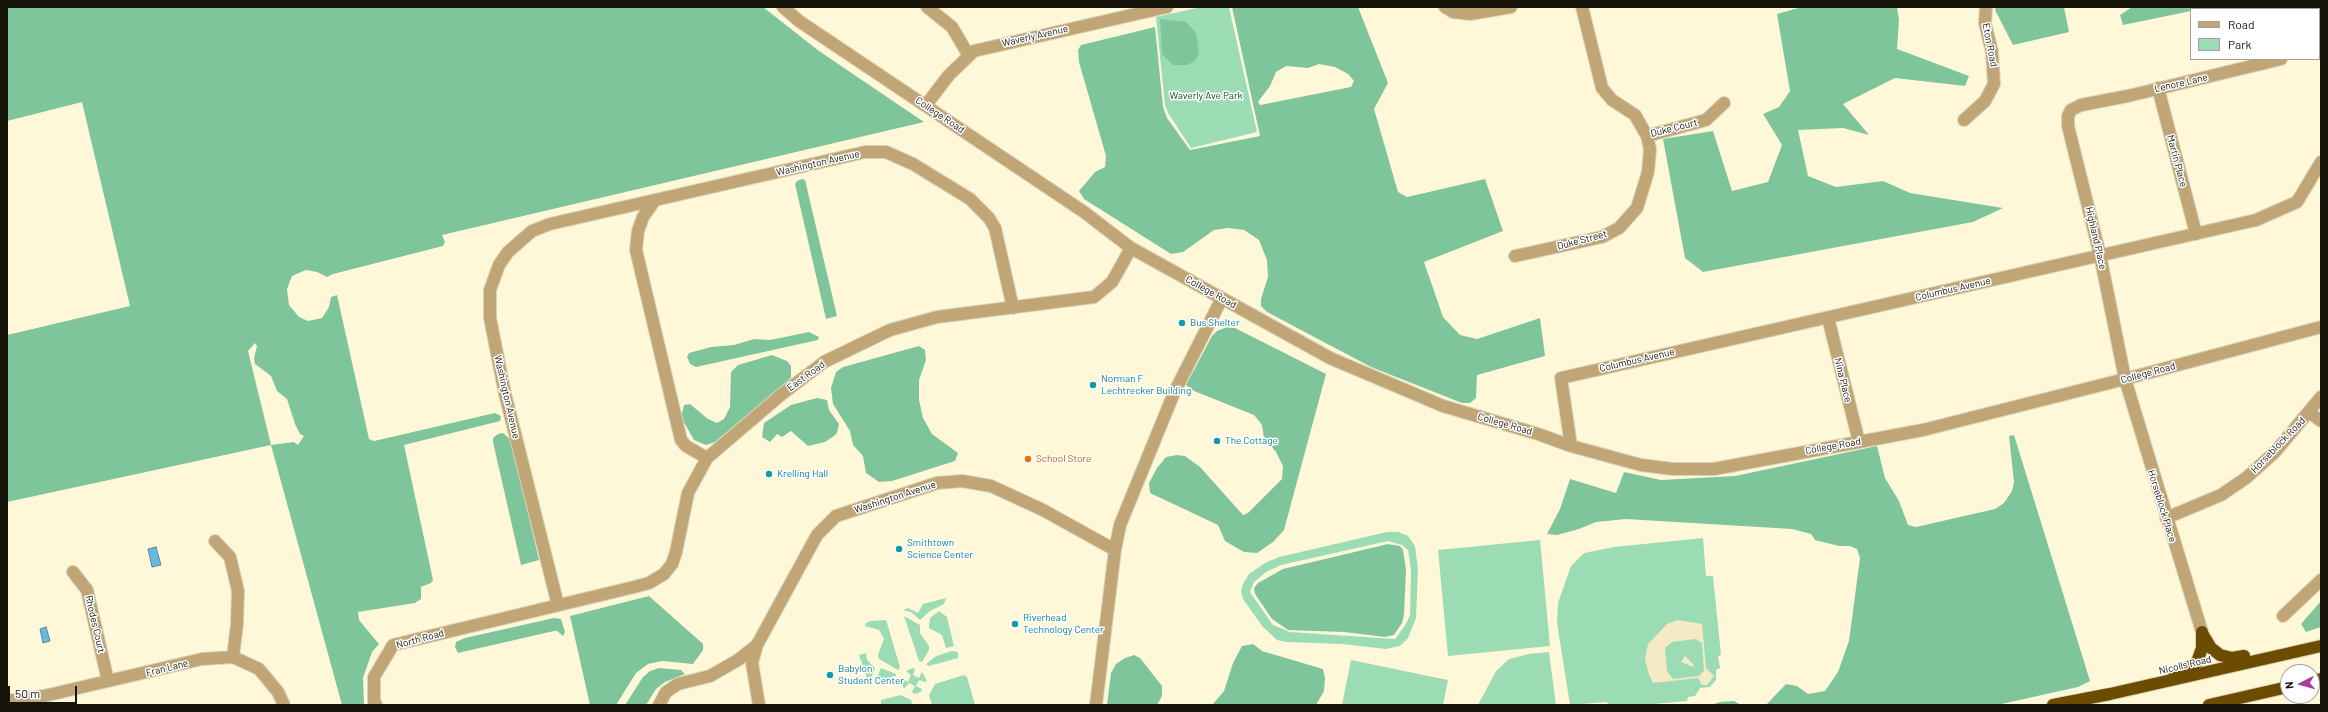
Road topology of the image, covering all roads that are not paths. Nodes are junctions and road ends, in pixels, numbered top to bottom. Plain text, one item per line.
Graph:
1 (783, 7) edge
2 (927, 7) edge
3 (1167, 7) edge
4 (1445, 7) edge
5 (1511, 7) edge
6 (1582, 7) edge
7 (1986, 7) edge
8 (969, 56) junction
9 (2277, 60) edge
10 (2158, 88) junction
11 (1724, 103) dead end
12 (2081, 104) joint
13 (926, 105) junction
14 (1964, 120) dead end
15 (1647, 136) junction
16 (2321, 162) edge
17 (655, 200) junction
18 (2196, 234) junction
19 (1131, 248) junction
20 (2100, 255) junction
21 (1515, 256) dead end
22 (1222, 298) junction
23 (1014, 308) junction
24 (1828, 318) junction
25 (2321, 327) edge
26 (2125, 380) junction
27 (2321, 397) edge
28 (2309, 412) junction
29 (2321, 421) edge
30 (1859, 442) junction
31 (1571, 446) junction
32 (707, 458) junction
33 (2166, 518) junction
34 (215, 541) dead end
35 (1115, 550) junction
36 (73, 572) dead end
37 (2321, 580) edge
38 (558, 605) junction
39 (2283, 616) dead end
40 (2202, 632) junction
41 (757, 645) junction
42 (2318, 646) edge
43 (233, 657) junction
44 (108, 681) junction
45 (2280, 689) edge
46 (2280, 696) edge
47 (7, 701) edge
48 (284, 705) edge
49 (376, 705) edge
50 (659, 705) edge
51 (759, 705) edge
52 (1096, 705) edge
53 (2047, 705) edge
54 (2054, 705) edge
55 (2209, 705) edge
56 (2246, 705) edge

1 - 13 street, College Road
2 - 8 street
3 - 8 street, Waverly Avenue
4 - 5 street
6 - 15 street, Duke Court
7 - 14 street, Eton Road
8 - 13 street, Waverly Avenue
9 - 10 street, Lenore Lane
10 - 12 street, Lenore Lane
10 - 18 street, Martin Place
11 - 15 street, Duke Court
12 - 20 street, Highland Place
13 - 19 street, College Road
15 - 21 street, Duke Street
16 - 18 street, Columbus Avenue
17 - 23 street, Washington Avenue
17 - 32 street
17 - 38 street, Washington Avenue
18 - 20 street, Columbus Avenue
19 - 22 street, College Road
19 - 23 street, East Road
20 - 24 street, Columbus Avenue
20 - 26 street, Highland Place
22 - 31 street, College Road
22 - 35 street
23 - 32 street, East Road
24 - 30 street, Nina Place
24 - 31 street, Columbus Avenue
25 - 26 street, College Road
26 - 30 street, College Road
26 - 33 street, Horseblock Place
27 - 28 street, Horseblock Road
28 - 29 street
28 - 33 street, Horseblock Road
30 - 31 street, College Road
32 - 38 street, East Road
33 - 40 street, Horseblock Place
34 - 43 street
35 - 41 street, Washington Avenue
35 - 52 street
36 - 44 street, Rhodes Court
37 - 39 street
38 - 49 street, North Road
40 - 42 highway
40 - 53 highway
41 - 50 street, Washington Avenue
41 - 51 street, Washington Avenue
42 - 54 highway, Nicolls Road
43 - 44 street, Fran Lane
43 - 48 street, Fran Lane
44 - 47 street, Fran Lane
45 - 55 highway
46 - 56 highway

